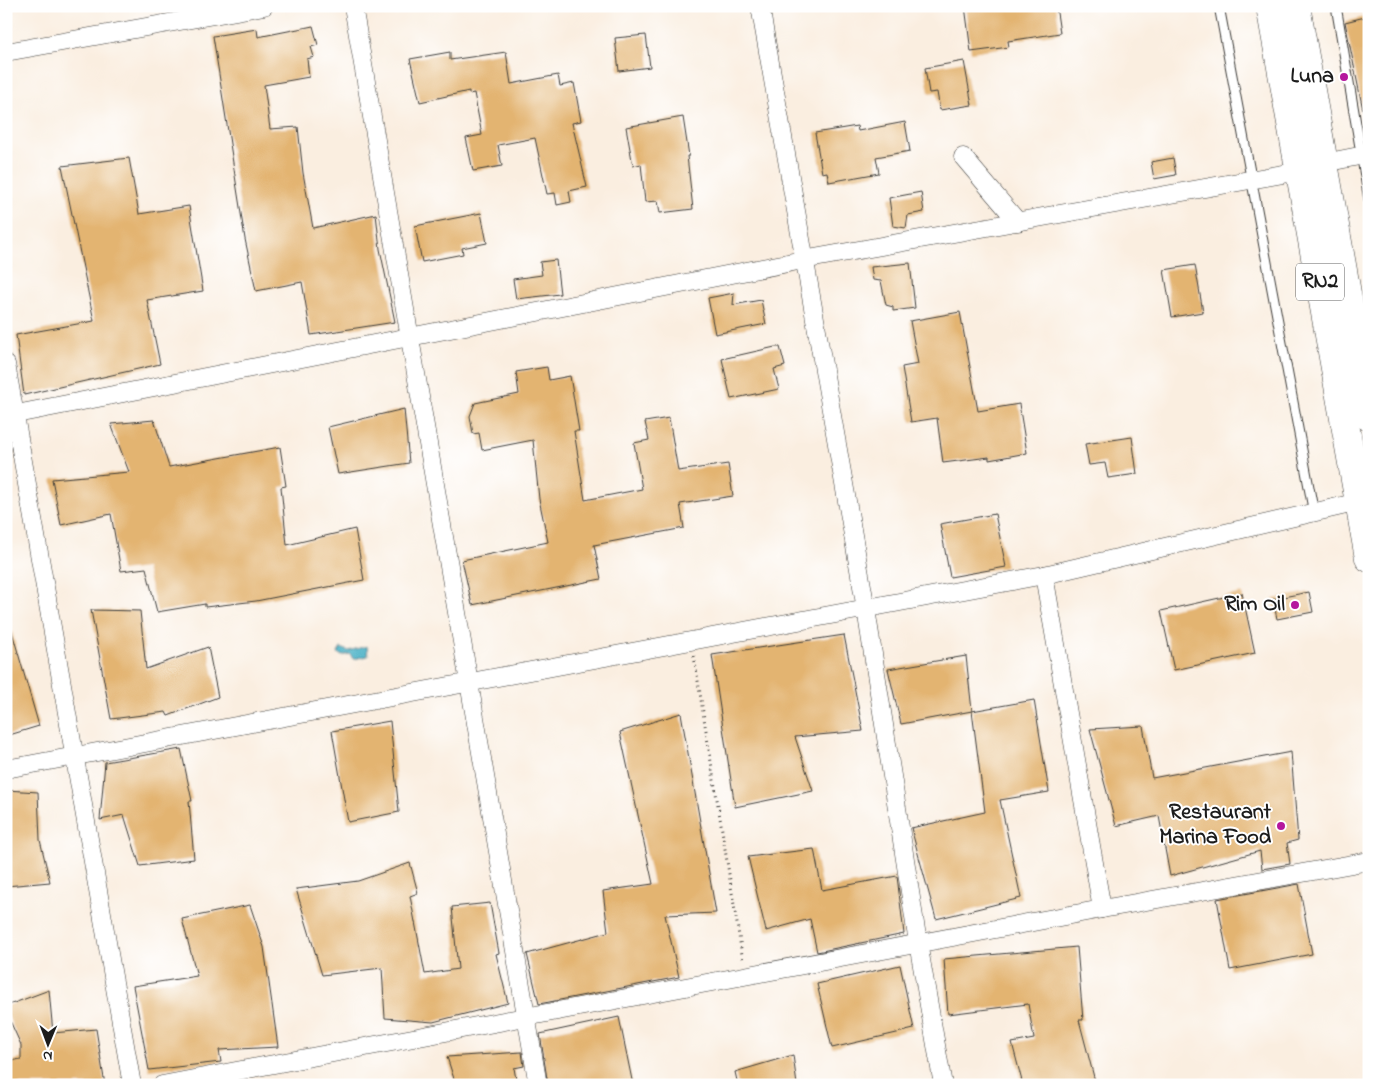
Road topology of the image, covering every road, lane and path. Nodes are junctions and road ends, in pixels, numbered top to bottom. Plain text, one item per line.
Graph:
1 (264, 6) edge
2 (353, 6) edge
3 (760, 6) edge
4 (1220, 6) edge
5 (1270, 6) edge
6 (1296, 6) edge
7 (1336, 6) edge
8 (6, 52) edge
9 (1365, 155) edge
10 (963, 156) dead end
11 (1312, 167) junction
12 (1253, 179) junction
13 (1369, 200) edge
14 (1018, 222) junction
15 (803, 260) junction
16 (410, 336) junction
17 (6, 364) edge
18 (10, 416) edge
19 (1369, 417) edge
20 (1359, 502) junction
21 (1314, 514) junction
22 (1369, 558) edge
23 (1044, 575) junction
24 (866, 609) junction
25 (691, 640) junction
26 (470, 683) junction
27 (73, 756) junction
28 (6, 769) edge
29 (1369, 861) edge
30 (1102, 909) junction
31 (918, 944) junction
32 (746, 976) junction
33 (526, 1016) junction
34 (132, 1085) edge
35 (162, 1085) edge
36 (538, 1085) edge
37 (943, 1085) edge

1 - 8 street
2 - 16 street
3 - 15 street
4 - 12 lane
5 - 11 highway, RN2
6 - 11 highway, RN2
7 - 9 lane
9 - 11 street
9 - 13 lane
10 - 14 street
11 - 12 street
11 - 19 highway, RN2
11 - 20 highway, RN2
12 - 14 street
12 - 21 lane
14 - 15 street
15 - 16 street
15 - 24 street
16 - 18 street
16 - 26 street
17 - 18 street
18 - 27 street
20 - 21 street
20 - 22 highway, RN2
21 - 23 street
23 - 24 street
23 - 30 street
24 - 25 street
24 - 31 street
25 - 26 street
25 - 32 path
26 - 27 street
26 - 33 street
27 - 28 street
27 - 34 street
29 - 30 street
30 - 31 street
31 - 32 street
31 - 37 street
32 - 33 street
33 - 35 street
33 - 36 street

